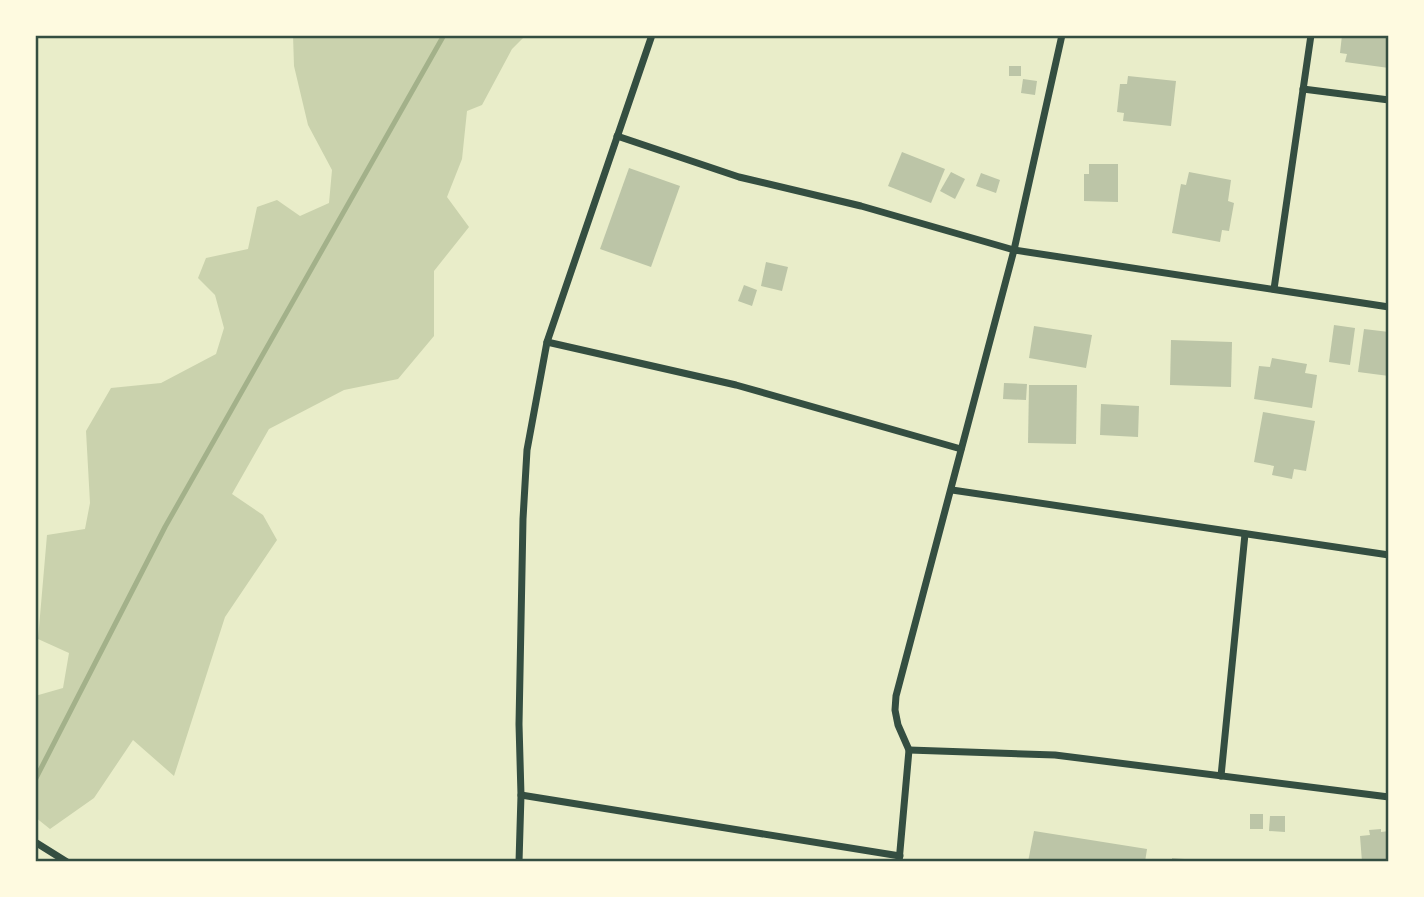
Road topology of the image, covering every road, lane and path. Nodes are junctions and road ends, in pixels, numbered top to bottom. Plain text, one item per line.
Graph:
1 (652, 35) edge
2 (1062, 35) edge
3 (1311, 35) edge
4 (1303, 89) junction
5 (1389, 100) edge
6 (617, 136) junction
7 (1014, 250) junction
8 (1274, 289) junction
9 (1389, 307) edge
10 (547, 342) junction
11 (961, 449) junction
12 (952, 490) junction
13 (1245, 534) junction
14 (1389, 555) edge
15 (909, 750) junction
16 (1222, 776) junction
17 (521, 795) junction
18 (1389, 797) edge
19 (35, 842) edge
20 (899, 859) edge
21 (67, 862) edge
22 (519, 862) edge

1 - 6 street
2 - 7 street
3 - 4 street
4 - 5 street
4 - 8 street
6 - 7 street
6 - 10 street
7 - 8 street
7 - 11 street
8 - 9 street
10 - 11 street
10 - 17 street
11 - 12 street
12 - 13 street
12 - 15 street
13 - 14 street
13 - 16 street
15 - 16 street
15 - 20 street
16 - 18 street
17 - 20 street
17 - 22 street
19 - 21 street

